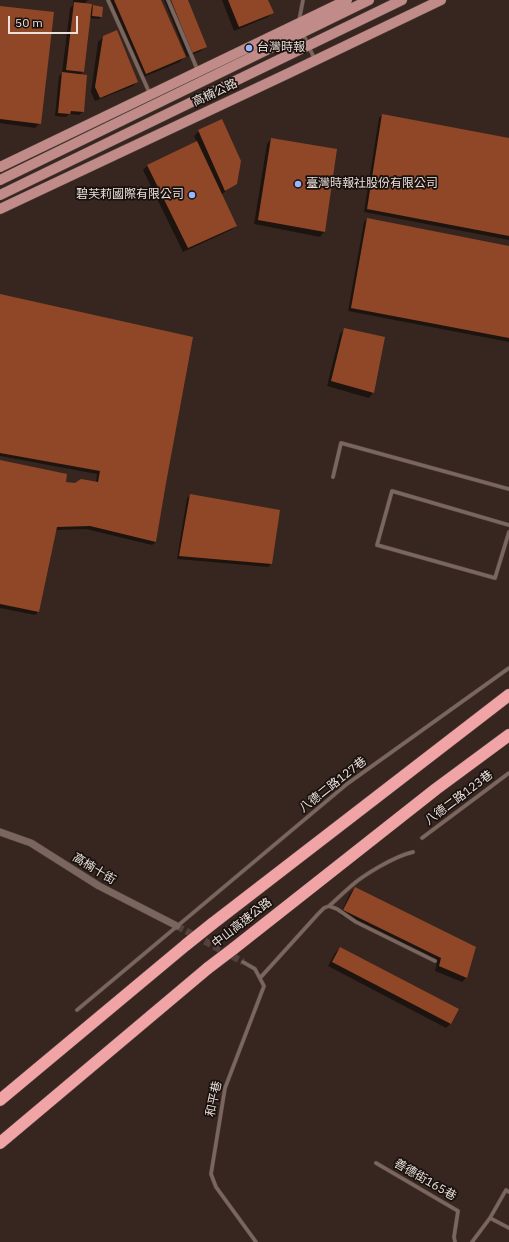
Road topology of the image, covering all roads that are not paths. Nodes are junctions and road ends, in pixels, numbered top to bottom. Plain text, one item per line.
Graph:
1 (108, 0) edge
2 (168, 0) edge
3 (303, 0) edge
4 (347, 0) edge
5 (369, 0) edge
6 (402, 0) edge
7 (440, 0) edge
8 (301, 29) junction
9 (309, 46) junction
10 (315, 60) junction
11 (199, 72) junction
12 (150, 95) junction
13 (0, 167) edge
14 (0, 180) edge
15 (0, 195) edge
16 (0, 208) edge
17 (333, 478) dead end
18 (509, 489) edge
19 (509, 525) edge
20 (509, 532) edge
21 (509, 668) edge
22 (509, 696) edge
23 (509, 735) edge
24 (509, 773) edge
25 (0, 832) edge
26 (422, 838) dead end
27 (413, 852) dead end
28 (329, 906) junction
29 (177, 926) junction
30 (435, 960) dead end
31 (243, 962) tunnel mouth
32 (260, 978) junction
33 (77, 1010) dead end
34 (0, 1100) edge
35 (0, 1143) edge
36 (376, 1163) dead end
37 (509, 1192) edge
38 (490, 1218) junction
39 (509, 1228) edge
40 (256, 1242) edge
41 (455, 1242) edge
42 (472, 1242) edge

1 - 12 lane
2 - 11 lane
3 - 8 lane
4 - 8 main road, 高楠公路
5 - 8 main road, 高楠公路
6 - 9 main road, 高楠公路
7 - 10 main road, 高楠公路
8 - 9 lane
8 - 11 main road, 高楠公路
8 - 14 main road, 高楠公路
9 - 10 lane
9 - 15 main road, 高楠公路
10 - 16 main road, 高楠公路
11 - 12 main road, 高楠公路
12 - 13 main road, 高楠公路
17 - 18 lane
19 - 20 lane
21 - 29 lane, 八德二路127巷
22 - 34 highway, 中山高速公路, bridge
23 - 35 highway, 中山高速公路, bridge
24 - 26 lane, 八德二路123巷
25 - 29 street, 高楠十街
27 - 28 lane
28 - 30 lane
28 - 32 lane
29 - 33 lane, 八德二路127巷
31 - 32 lane
32 - 40 lane, 和平巷
36 - 41 lane, 善德街165巷
37 - 38 lane
38 - 39 lane
38 - 42 lane

